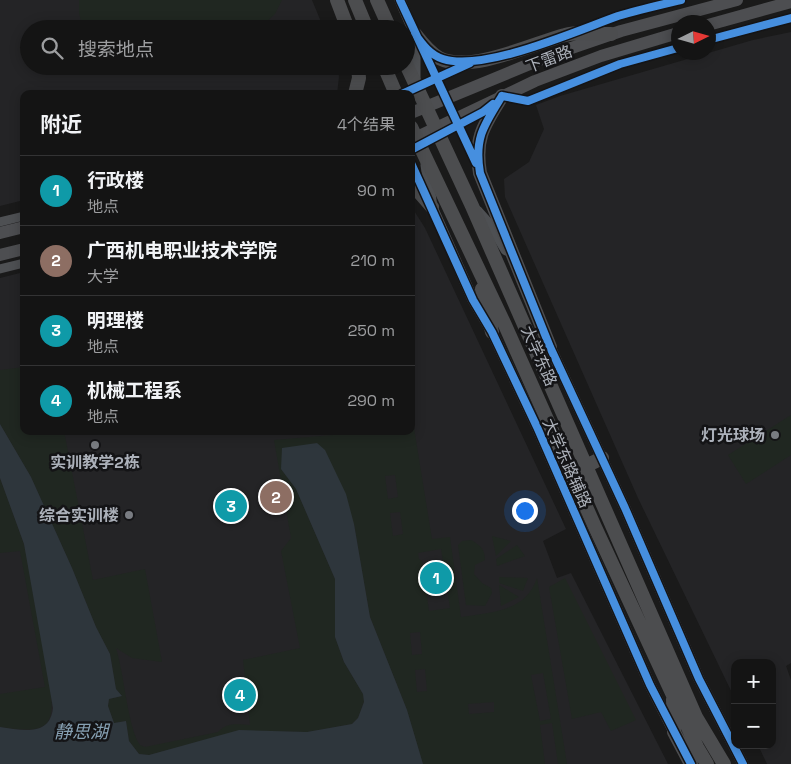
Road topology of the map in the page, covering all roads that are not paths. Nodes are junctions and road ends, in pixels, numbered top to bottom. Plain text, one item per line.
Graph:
1 (337, 0) edge
2 (355, 0) edge
3 (377, 0) edge
4 (400, 0) edge
5 (681, 0) edge
6 (737, 0) edge
7 (791, 2) edge
8 (791, 18) edge
9 (345, 20) edge
10 (363, 20) edge
11 (386, 20) edge
12 (409, 20) edge
13 (716, 22) edge
14 (415, 34) joint
15 (567, 34) junction
16 (611, 34) junction
17 (671, 34) edge
18 (716, 38) edge
19 (671, 50) edge
20 (508, 54) junction
21 (359, 75) edge
22 (388, 75) edge
23 (411, 75) edge
24 (492, 78) junction
25 (415, 83) junction
26 (356, 90) edge
27 (394, 90) edge
28 (502, 96) junction
29 (426, 107) junction
30 (415, 111) edge
31 (436, 127) junction
32 (415, 134) edge
33 (415, 139) edge
34 (426, 158) junction
35 (415, 188) edge
36 (472, 206) junction
37 (432, 207) junction
38 (20, 217) edge
39 (0, 222) edge
40 (20, 228) edge
41 (0, 233) edge
42 (20, 250) edge
43 (0, 255) edge
44 (514, 262) junction
45 (20, 264) edge
46 (476, 264) junction
47 (0, 269) edge
48 (492, 332) junction
49 (550, 347) junction
50 (552, 388) junction
51 (602, 458) junction
52 (586, 466) junction
53 (572, 473) junction
54 (672, 693) junction
55 (674, 732) junction
56 (691, 764) edge
57 (707, 764) edge
58 (724, 764) edge
59 (743, 764) edge

1 - 9 main road
2 - 10 main road
3 - 11 main road
4 - 12 street
5 - 15 street
6 - 16 main road, 下雷路
7 - 13 main road
8 - 18 street
14 - 20 main road
14 - 25 street
15 - 16 main road
15 - 20 main road
16 - 24 main road, 下雷路
17 - 28 main road, 下雷路
19 - 28 street
20 - 24 main road
21 - 26 main road
22 - 27 main road
23 - 25 main road, 大学东路
24 - 29 main road, 下雷路
25 - 29 main road, 大学东路
28 - 31 main road, 下雷路
28 - 44 main road
29 - 30 main road, 下雷路
29 - 31 main road, 大学东路
31 - 32 main road, 下雷路
31 - 36 main road, 大学东路
33 - 34 main road, 大学东路
34 - 37 street, 大学东路辅路
34 - 46 main road, 大学东路
35 - 37 main road
36 - 44 street
36 - 50 main road, 大学东路
37 - 48 street, 大学东路辅路
38 - 39 street
40 - 41 main road
42 - 43 main road
44 - 49 main road
45 - 47 street
46 - 48 main road
46 - 53 main road, 大学东路
48 - 55 street, 大学东路辅路
49 - 50 main road
49 - 51 street, 大学东路辅路
50 - 52 main road, 大学东路
51 - 52 main road
51 - 59 street, 大学东路辅路
52 - 53 main road
52 - 58 main road, 大学东路
53 - 54 main road, 大学东路
54 - 55 main road
54 - 57 main road, 大学东路
55 - 56 main road

